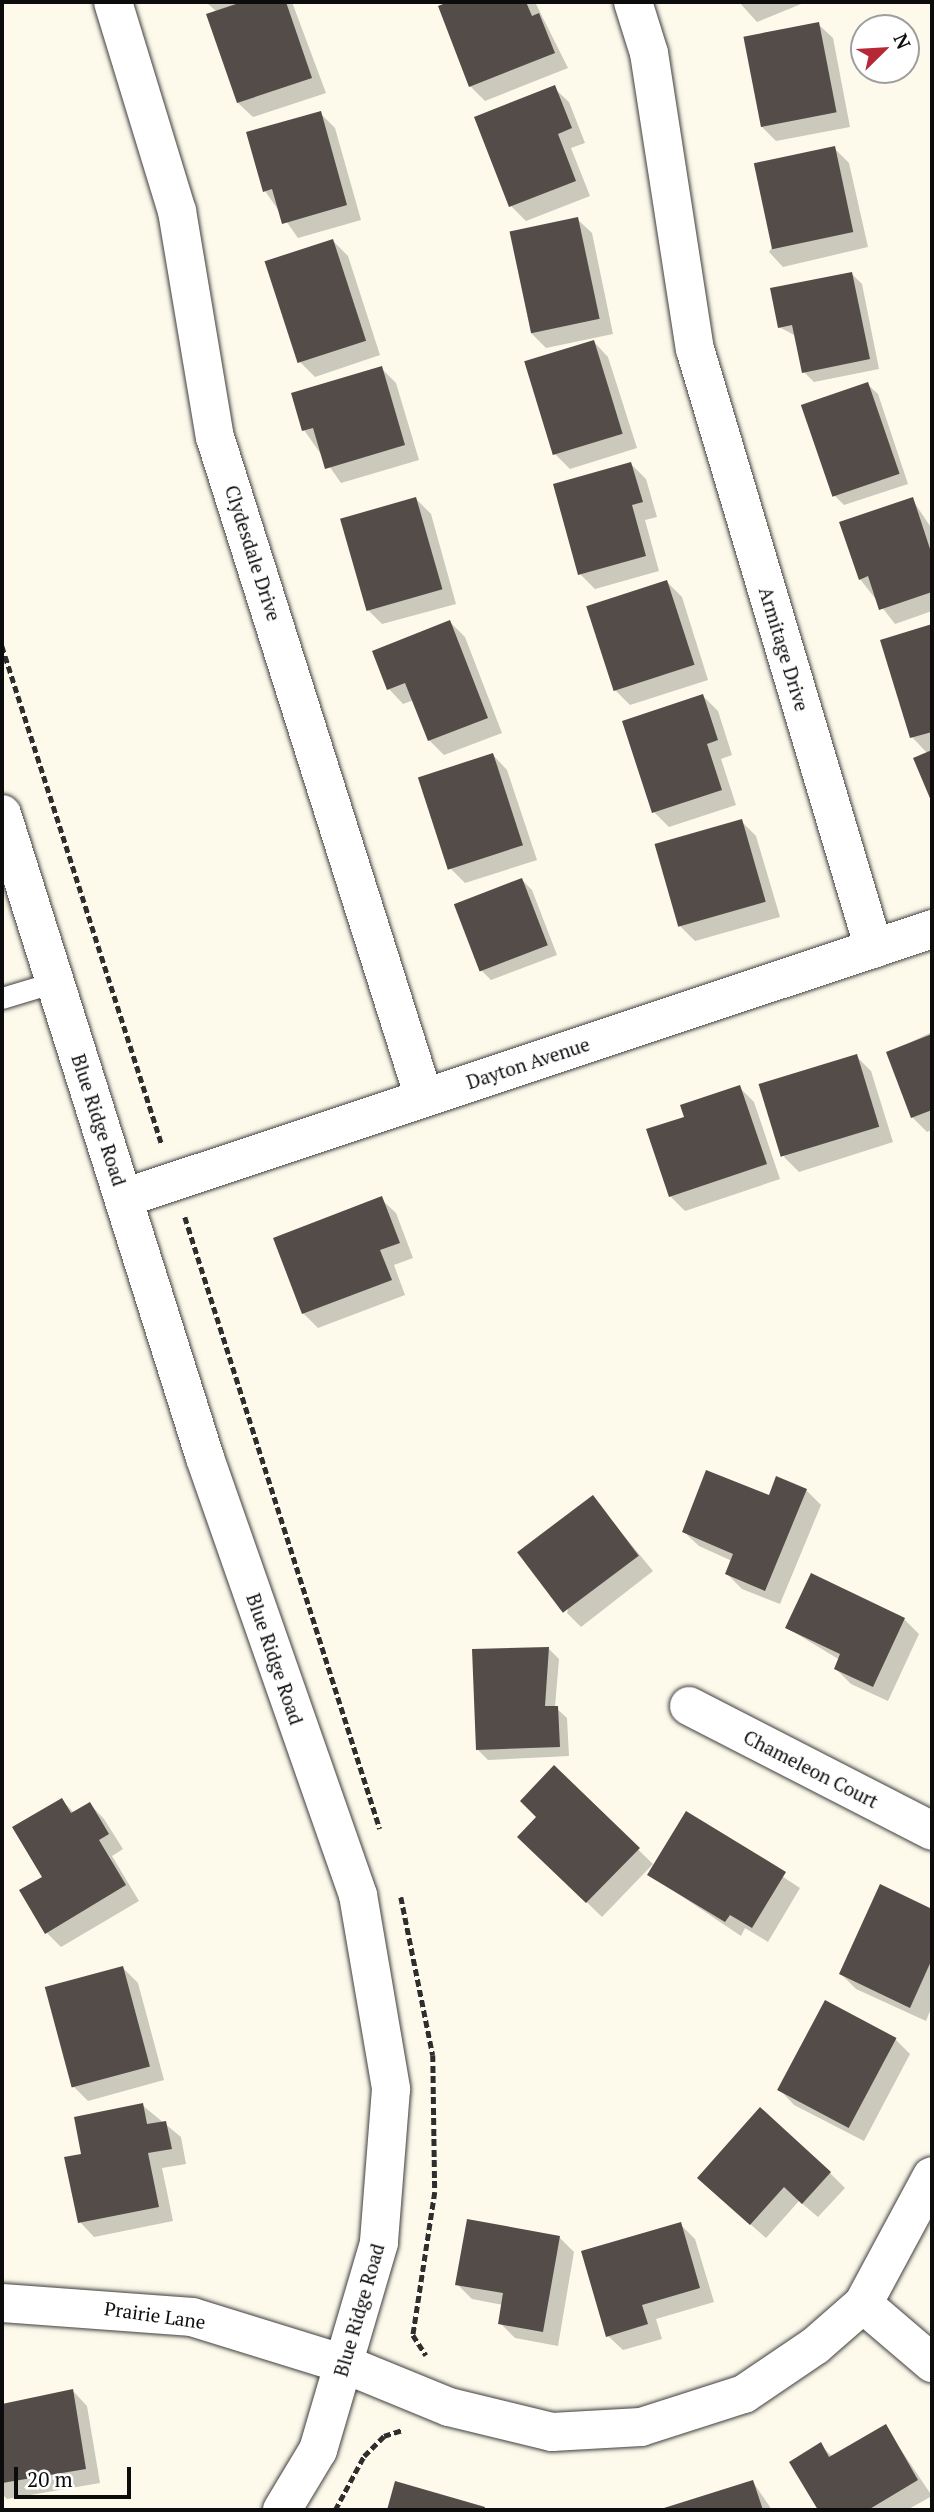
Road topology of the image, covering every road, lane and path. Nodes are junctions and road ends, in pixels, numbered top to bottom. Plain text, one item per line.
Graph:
1 (113, 2) edge
2 (633, 2) edge
3 (2, 814) edge
4 (932, 929) edge
5 (874, 949) junction
6 (55, 982) junction
7 (2, 998) edge
8 (424, 1098) junction
9 (124, 1198) junction
10 (689, 1706) dead end
11 (932, 1831) edge
12 (932, 2176) edge
13 (2, 2303) edge
14 (863, 2304) junction
15 (932, 2363) edge
16 (344, 2364) junction
17 (282, 2510) edge

1 - 8 street, Clydesdale Drive
2 - 5 street, Armitage Drive
3 - 6 street, Blue Ridge Road
4 - 5 street, Dayton Avenue
5 - 8 street, Dayton Avenue
6 - 7 lane
6 - 9 street, Blue Ridge Road
8 - 9 street, Dayton Avenue
9 - 16 street, Blue Ridge Road
10 - 11 street, Chameleon Court
12 - 14 street
13 - 16 street, Prairie Lane
14 - 15 street
14 - 16 street
16 - 17 street, Blue Ridge Road

